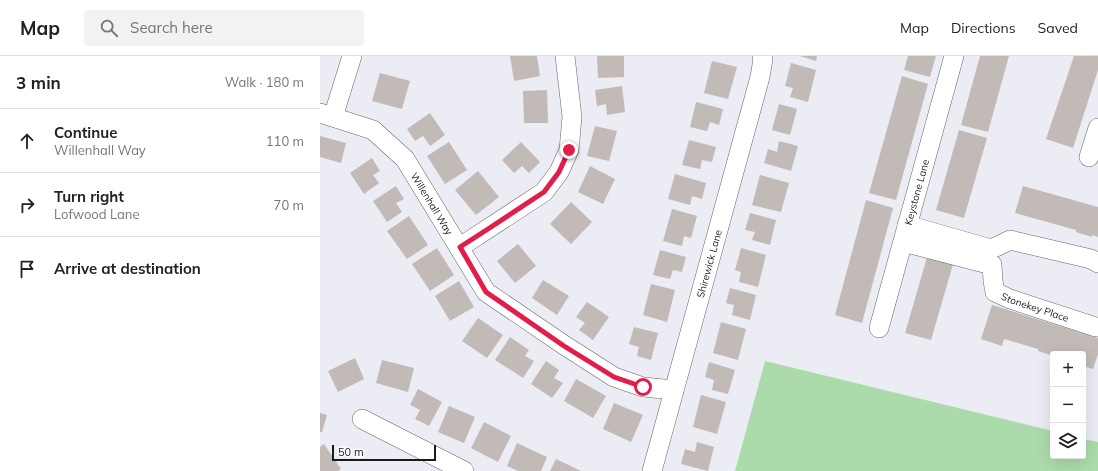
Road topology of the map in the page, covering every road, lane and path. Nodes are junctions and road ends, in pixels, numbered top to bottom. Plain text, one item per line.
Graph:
1 (352, 56) edge
2 (565, 56) edge
3 (762, 56) edge
4 (954, 56) edge
5 (327, 115) edge
6 (1098, 128) edge
7 (1089, 157) dead end
8 (905, 234) junction
9 (460, 247) junction
10 (1098, 264) edge
11 (1098, 326) edge
12 (879, 328) dead end
13 (674, 390) junction
14 (362, 419) dead end
15 (464, 471) edge
16 (652, 471) edge

1 - 5 street
2 - 9 street
3 - 13 street, Shirewick Lane
4 - 8 street, Keystone Lane
5 - 9 street, Willenhall Way
6 - 7 street
8 - 10 street
8 - 11 street, Stonekey Place
8 - 12 street, Keystone Lane
9 - 13 street, Willenhall Way
13 - 16 street, Shirewick Lane
14 - 15 street

